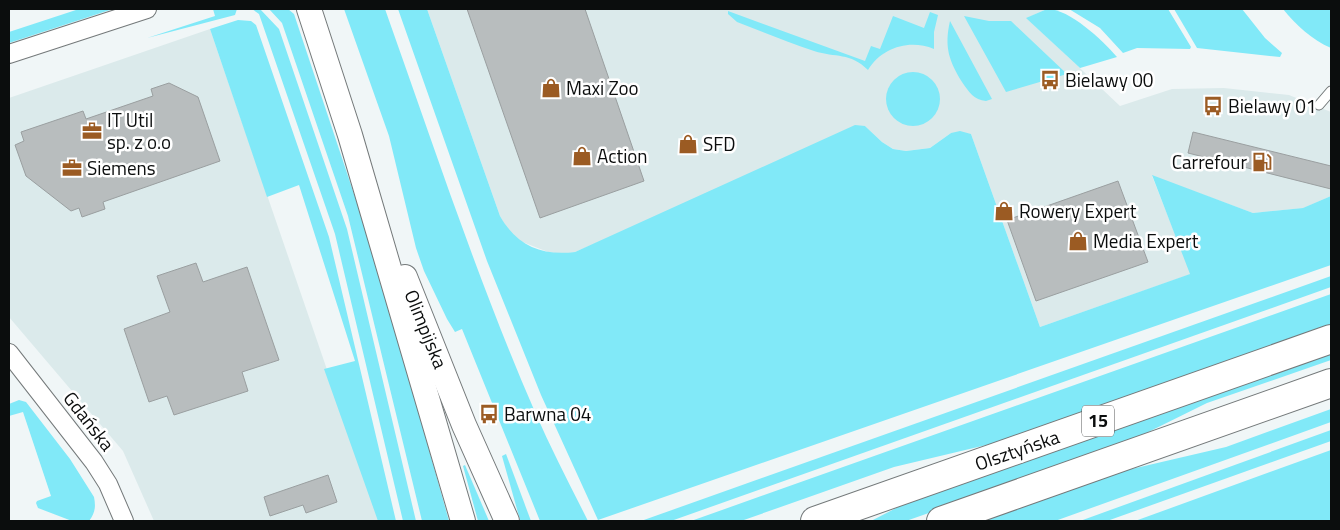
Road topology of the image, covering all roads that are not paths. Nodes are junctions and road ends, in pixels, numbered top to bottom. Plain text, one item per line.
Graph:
1 (147, 9) edge
2 (309, 9) edge
3 (9, 54) edge
4 (1331, 91) edge
5 (1319, 105) dead end
6 (350, 135) junction
7 (1331, 339) edge
8 (9, 353) edge
9 (1331, 383) edge
10 (124, 521) edge
11 (463, 521) edge
12 (506, 521) edge
13 (815, 521) edge
14 (941, 521) edge

1 - 3 street
2 - 6 main road, Olimpijska
4 - 5 lane
6 - 11 main road, Olimpijska
6 - 12 main road, Olimpijska
7 - 13 main road, Olsztyńska / 15
8 - 10 street, Gdańska
9 - 14 main road, 15

